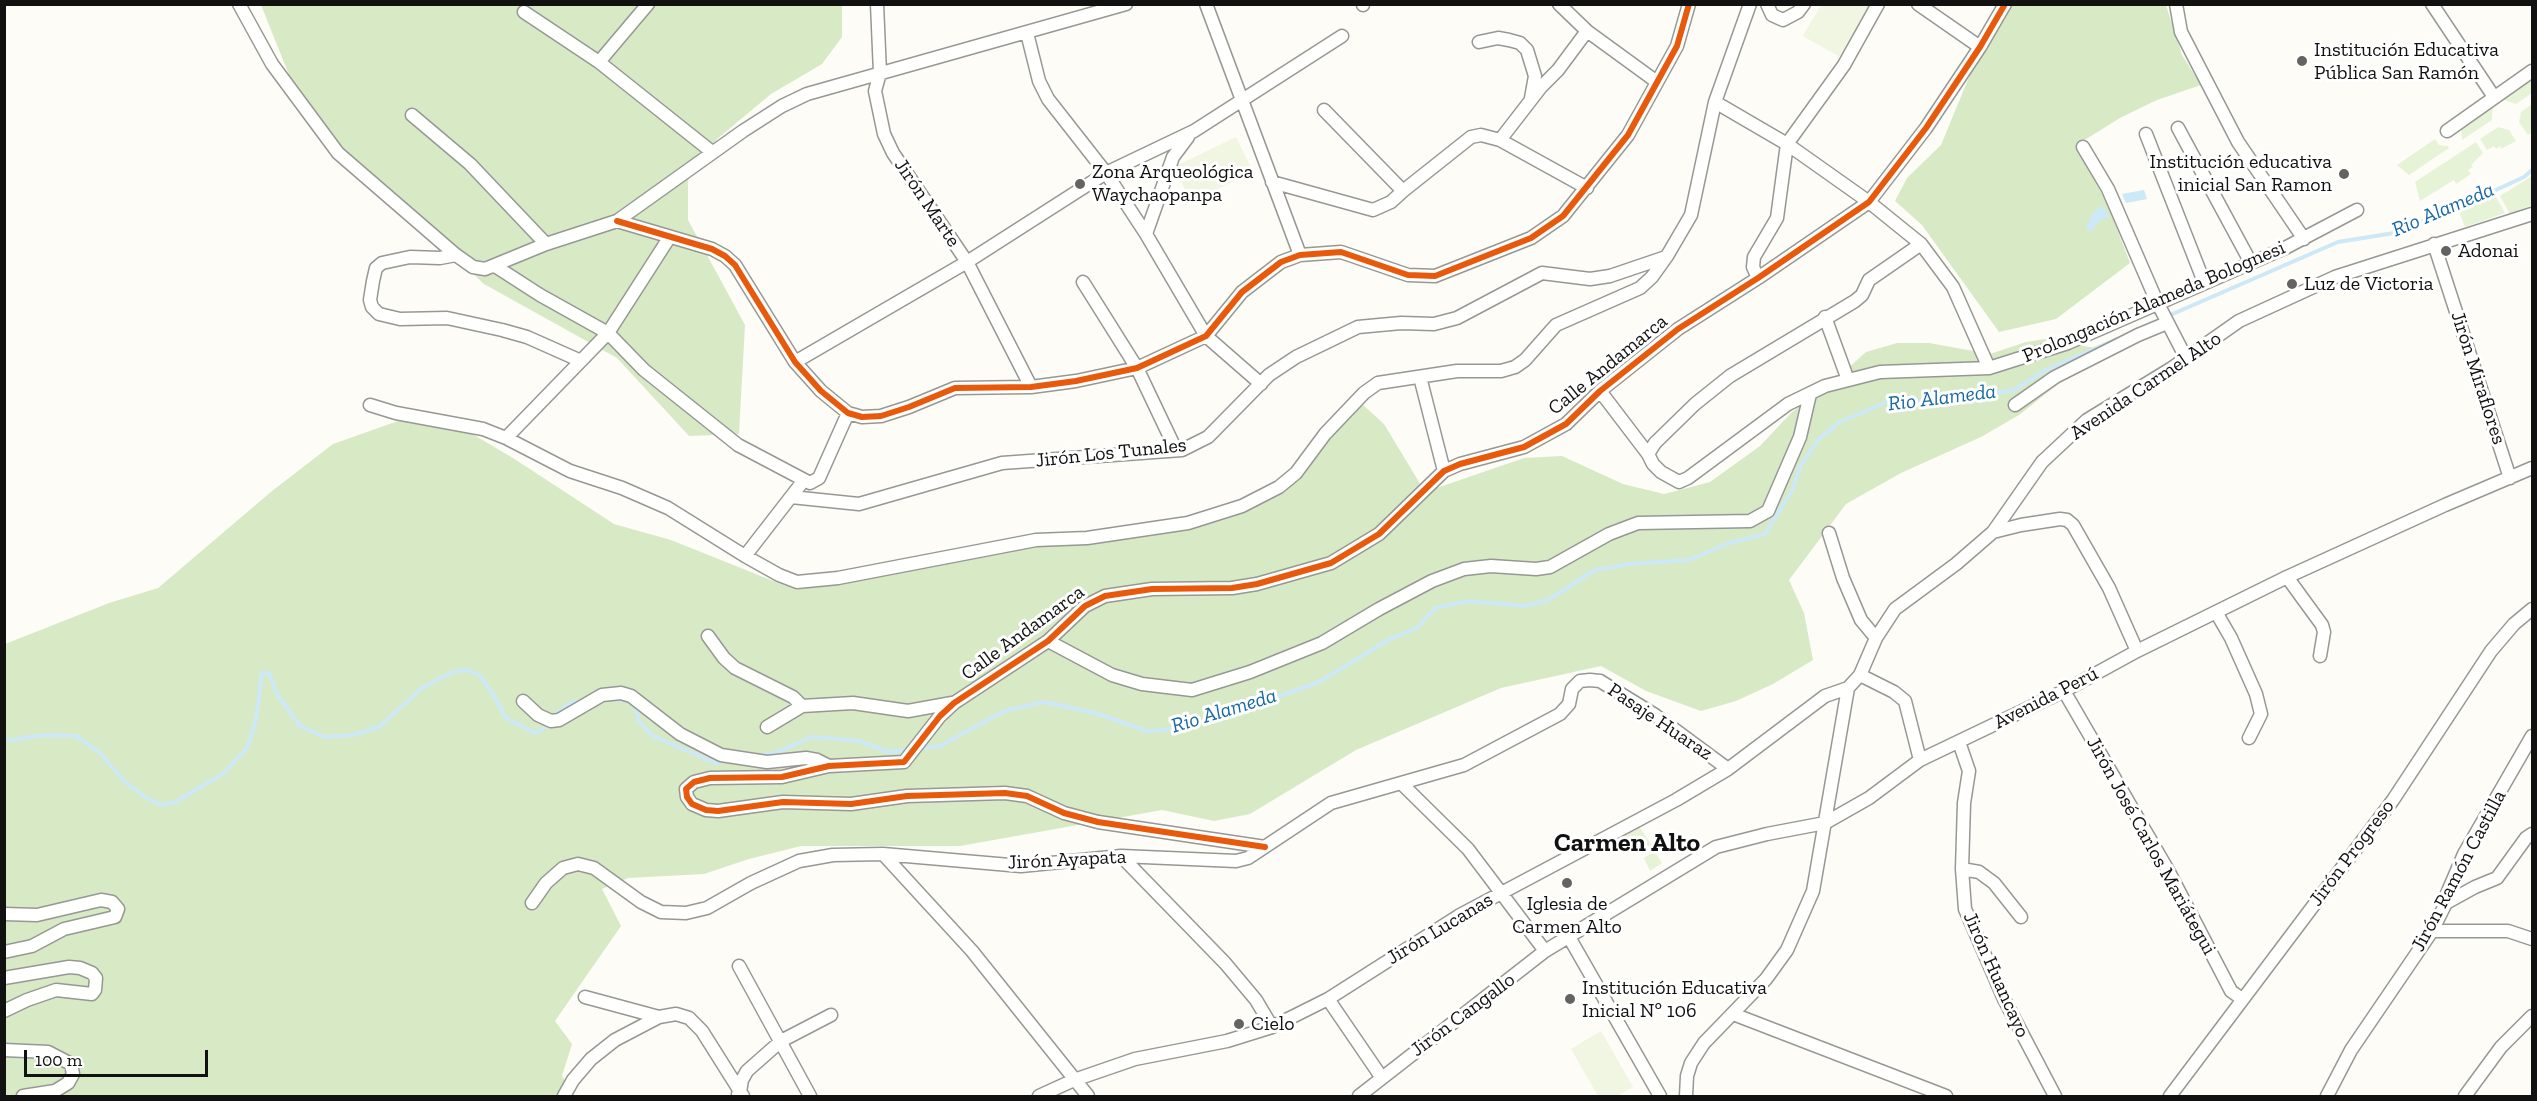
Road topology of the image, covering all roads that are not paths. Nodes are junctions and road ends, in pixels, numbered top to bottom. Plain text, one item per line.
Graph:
1 (239, 4) edge
2 (648, 4) edge
3 (877, 4) edge
4 (1126, 4) edge
5 (1206, 4) edge
6 (1559, 4) edge
7 (1689, 4) edge
8 (1750, 4) edge
9 (1767, 4) edge
10 (1804, 4) edge
11 (1878, 4) edge
12 (1918, 4) edge
13 (2005, 4) edge
14 (2176, 4) edge
15 (2432, 4) edge
16 (524, 12) dead end
17 (1587, 31) junction
18 (1027, 33) junction
19 (1342, 36) dead end
20 (1479, 42) dead end
21 (1980, 47) junction
22 (599, 62) junction
23 (2532, 71) edge
24 (880, 73) junction
25 (1657, 82) junction
26 (2494, 97) junction
27 (1240, 100) junction
28 (1529, 102) junction
29 (1715, 102) junction
30 (1324, 110) dead end
31 (412, 115) dead end
32 (2178, 128) dead end
33 (1194, 131) junction
34 (2447, 131) dead end
35 (2146, 134) dead end
36 (1500, 140) junction
37 (1787, 144) junction
38 (2083, 147) dead end
39 (712, 152) junction
40 (1106, 173) junction
41 (1272, 182) junction
42 (1587, 189) junction
43 (1403, 191) junction
44 (1869, 202) junction
45 (2357, 210) dead end
46 (2532, 214) edge
47 (617, 220) junction
48 (1146, 234) junction
49 (669, 238) junction
50 (2304, 239) junction
51 (546, 244) junction
52 (1921, 244) junction
53 (2434, 244) junction
54 (456, 255) junction
55 (1300, 255) junction
56 (1667, 256) junction
57 (967, 262) junction
58 (2251, 263) junction
59 (495, 266) junction
60 (1758, 278) junction
61 (1083, 282) dead end
62 (2204, 282) junction
63 (2158, 305) junction
64 (1825, 317) junction
65 (2167, 321) junction
66 (608, 333) junction
67 (1206, 336) junction
68 (2186, 358) junction
69 (581, 361) junction
70 (795, 362) junction
71 (1137, 368) junction
72 (1989, 368) junction
73 (1420, 377) junction
74 (1848, 380) junction
75 (1261, 384) junction
76 (1031, 387) junction
77 (1600, 391) junction
78 (1810, 394) junction
79 (370, 405) dead end
80 (2014, 405) dead end
81 (848, 413) junction
82 (507, 438) junction
83 (1176, 450) junction
84 (1648, 454) junction
85 (2532, 468) edge
86 (1444, 471) junction
87 (2510, 478) junction
88 (804, 480) junction
89 (791, 497) junction
90 (1993, 532) junction
91 (1829, 533) dead end
92 (745, 556) junction
93 (2287, 577) junction
94 (2532, 609) edge
95 (2216, 612) junction
96 (708, 636) dead end
97 (1876, 638) junction
98 (1048, 641) junction
99 (2137, 651) junction
100 (2320, 656) dead end
101 (1860, 675) junction
102 (1590, 680) joint
103 (1848, 688) junction
104 (2064, 691) junction
105 (523, 701) dead end
106 (954, 703) junction
107 (802, 706) junction
108 (767, 727) dead end
109 (2532, 736) edge
110 (2249, 738) dead end
111 (1959, 742) junction
112 (1920, 760) junction
113 (829, 766) junction
114 (1728, 769) junction
115 (1402, 784) junction
116 (1825, 823) junction
117 (2532, 834) edge
118 (1265, 847) junction
119 (883, 854) junction
120 (1121, 856) junction
121 (1962, 869) junction
122 (1502, 892) junction
123 (532, 903) dead end
124 (2446, 903) junction
125 (4, 914) edge
126 (2021, 917) dead end
127 (2432, 931) junction
128 (1569, 937) junction
129 (2532, 939) edge
130 (1545, 951) junction
131 (4, 952) edge
132 (739, 966) dead end
133 (4, 978) edge
134 (585, 997) dead end
135 (1328, 999) junction
136 (2241, 999) junction
137 (4, 1011) edge
138 (1733, 1014) junction
139 (831, 1015) dead end
140 (2532, 1016) edge
141 (659, 1017) junction
142 (1272, 1027) junction
143 (781, 1041) junction
144 (4, 1050) edge
145 (1382, 1077) junction
146 (1074, 1080) junction
147 (739, 1095) edge
148 (23, 1096) edge
149 (564, 1096) edge
150 (810, 1096) edge
151 (1039, 1096) edge
152 (1089, 1096) edge
153 (1359, 1096) edge
154 (1660, 1096) edge
155 (1686, 1096) edge
156 (1946, 1096) edge
157 (2055, 1096) edge
158 (2170, 1096) edge
159 (2327, 1096) edge
160 (2465, 1096) edge

1 - 54 street
2 - 22 street
3 - 24 street, Jirón Marte
4 - 18 street
5 - 27 street
6 - 17 street
7 - 25 street
8 - 29 street
9 - 10 street
11 - 37 street
12 - 21 street
13 - 21 street, Calle Andamarca
14 - 50 street
15 - 26 street
16 - 22 street
17 - 25 street
17 - 28 street
18 - 24 street
18 - 40 street
19 - 27 street
20 - 28 street
21 - 44 street, Calle Andamarca
22 - 39 street
23 - 26 street
24 - 39 street
24 - 57 street, Jirón Marte
25 - 42 street
26 - 34 street
27 - 33 street
27 - 41 street
28 - 36 street
29 - 37 street
29 - 56 street
30 - 43 street
31 - 51 street
32 - 58 street
33 - 40 street
33 - 48 street
35 - 62 street
36 - 42 street
36 - 43 street
37 - 44 street
37 - 60 street
38 - 63 street
39 - 47 street
40 - 48 street
40 - 57 street
41 - 43 street
41 - 55 street
42 - 55 street
44 - 52 street
44 - 60 street, Calle Andamarca
45 - 50 street, Prolongación Alameda Bolognesi
46 - 53 street, Avenida Carmel Alto
47 - 49 street
47 - 51 street
48 - 67 street
49 - 66 street
49 - 70 street
50 - 58 street, Prolongación Alameda Bolognesi
51 - 59 street
52 - 64 street
52 - 72 street
53 - 68 street, Avenida Carmel Alto
53 - 87 street, Jirón Miraflores
54 - 59 street
54 - 69 street
55 - 67 street
56 - 73 street
56 - 75 street, Jirón Los Tunales
57 - 70 street
57 - 76 street, Jirón Marte
58 - 62 street, Prolongación Alameda Bolognesi
59 - 66 street
60 - 77 street, Calle Andamarca
61 - 71 street
62 - 63 street, Prolongación Alameda Bolognesi
63 - 65 street
63 - 72 street, Prolongación Alameda Bolognesi
64 - 74 street
64 - 84 street
65 - 68 street
65 - 80 street
66 - 69 street
66 - 88 street
67 - 71 street
67 - 75 street
68 - 90 street, Avenida Carmel Alto
69 - 82 street
70 - 81 street
71 - 76 street
71 - 83 street
72 - 74 street, Prolongación Alameda Bolognesi
73 - 86 street
73 - 92 street
74 - 78 street, Prolongación Alameda Bolognesi
75 - 83 street, Jirón Los Tunales
76 - 81 street
77 - 84 street
77 - 86 street, Calle Andamarca
78 - 84 street, Prolongación Alameda Bolognesi
78 - 98 street
79 - 82 street
81 - 88 street
82 - 92 street
83 - 89 street, Jirón Los Tunales
85 - 87 street, Avenida Perú
86 - 98 street, Calle Andamarca
87 - 93 street, Avenida Perú
88 - 89 street
89 - 92 street
90 - 97 street, Avenida Carmel Alto
90 - 99 street
91 - 97 street
93 - 95 street, Avenida Perú
93 - 100 street
94 - 136 street, Jirón Progreso
95 - 99 street, Avenida Perú
95 - 110 street
96 - 107 street
97 - 101 street, Avenida Carmel Alto
98 - 106 street, Calle Andamarca
99 - 104 street, Avenida Perú
101 - 103 street, Avenida Carmel Alto
101 - 112 street
102 - 114 street, Pasaje Huaraz
102 - 115 street, Jirón Ayapata
103 - 114 street, Jirón Lucanas
103 - 116 street
104 - 111 street, Avenida Perú
104 - 136 street, Jirón José Carlos Mariátegui
105 - 113 street
106 - 107 street
106 - 113 street, Calle Andamarca
107 - 108 street
109 - 124 street, Jirón Ramón Castilla
111 - 112 street, Avenida Perú
111 - 121 street, Jirón Huancayo
112 - 116 street, Avenida Perú
113 - 118 street, Calle Andamarca
114 - 122 street, Jirón Lucanas
115 - 118 street, Jirón Ayapata
115 - 122 street
116 - 128 street, Avenida Perú
116 - 138 street
117 - 124 street
118 - 120 street, Jirón Ayapata
119 - 120 street, Jirón Ayapata
119 - 123 street, Jirón Ayapata
119 - 146 street
120 - 142 street
121 - 126 street
121 - 157 street, Jirón Huancayo
122 - 130 street
122 - 135 street, Jirón Lucanas
124 - 127 street, Jirón Ramón Castilla
125 - 131 street
127 - 129 street
127 - 159 street, Jirón Ramón Castilla
128 - 130 street, Jirón Cangallo
128 - 154 street
130 - 145 street, Jirón Cangallo
132 - 143 street
133 - 137 street
134 - 141 street
135 - 142 street, Jirón Lucanas
135 - 145 street
136 - 158 street, Jirón Progreso
138 - 155 street
138 - 156 street
139 - 143 street
140 - 160 street
141 - 147 street
141 - 149 street
142 - 146 street, Jirón Lucanas
143 - 147 street
143 - 150 street
144 - 148 street
145 - 153 street, Jirón Cangallo
146 - 151 street, Jirón Lucanas
146 - 152 street

